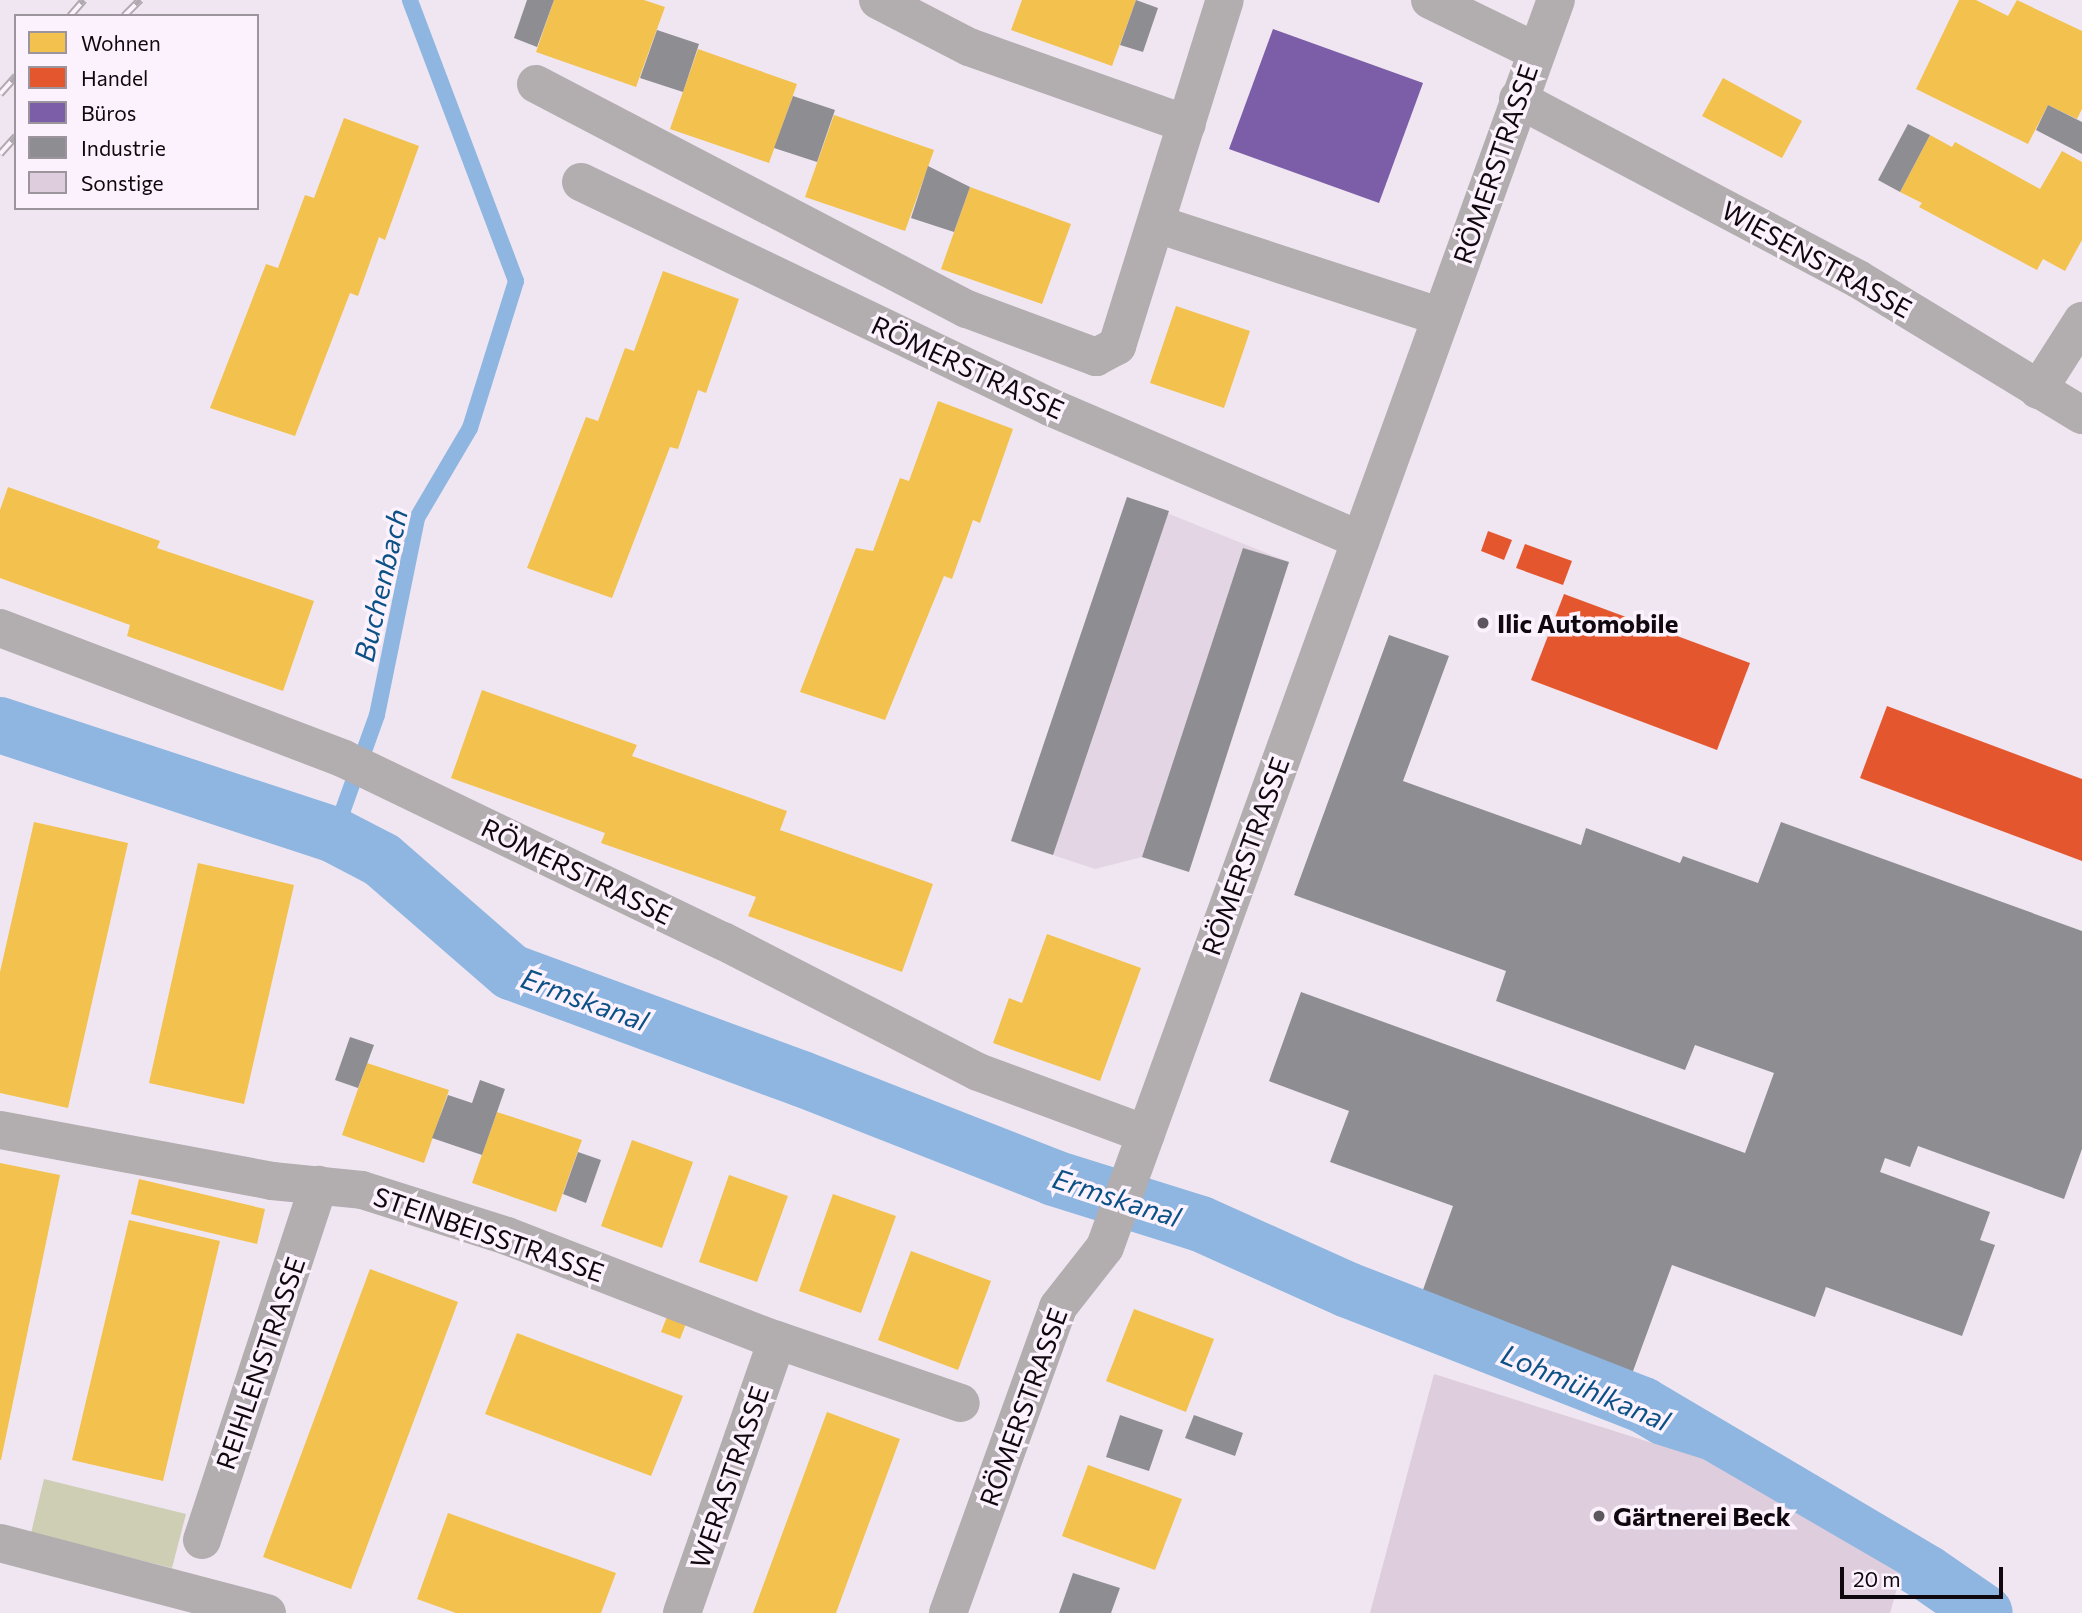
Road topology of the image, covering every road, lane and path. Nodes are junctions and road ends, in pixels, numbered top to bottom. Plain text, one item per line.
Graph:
1 (878, 0) edge
2 (1225, 0) edge
3 (1430, 0) edge
4 (1556, 0) edge
5 (1535, 51) junction
6 (536, 84) dead end
7 (1518, 99) junction
8 (1187, 124) junction
9 (581, 181) dead end
10 (1157, 223) junction
11 (1441, 317) junction
12 (2082, 321) edge
13 (2038, 390) junction
14 (2082, 415) edge
15 (1361, 540) junction
16 (0, 628) edge
17 (0, 1130) edge
18 (1142, 1147) junction
19 (319, 1185) junction
20 (777, 1340) junction
21 (961, 1403) dead end
22 (202, 1540) dead end
23 (0, 1543) edge
24 (267, 1613) edge
25 (682, 1613) edge
26 (948, 1613) edge

1 - 8 street
2 - 8 street, RÖMERSTRASSE
3 - 5 street, RÖMERSTRASSE
4 - 5 street, RÖMERSTRASSE
5 - 7 street, RÖMERSTRASSE
6 - 10 street, RÖMERSTRASSE
7 - 11 street, RÖMERSTRASSE
7 - 13 street, WIESENSTRASSE
8 - 10 street, RÖMERSTRASSE
9 - 15 street, RÖMERSTRASSE
10 - 11 street
11 - 15 street, RÖMERSTRASSE
12 - 13 street
13 - 14 street, WIESENSTRASSE
15 - 18 street, RÖMERSTRASSE
16 - 18 street, RÖMERSTRASSE
17 - 19 street, STEINBEISSTRASSE
18 - 26 street, RÖMERSTRASSE
19 - 20 street, STEINBEISSTRASSE
19 - 22 street, REIHLENSTRASSE
20 - 21 street, STEINBEISSTRASSE
20 - 25 street, WERASTRASSE
23 - 24 street

